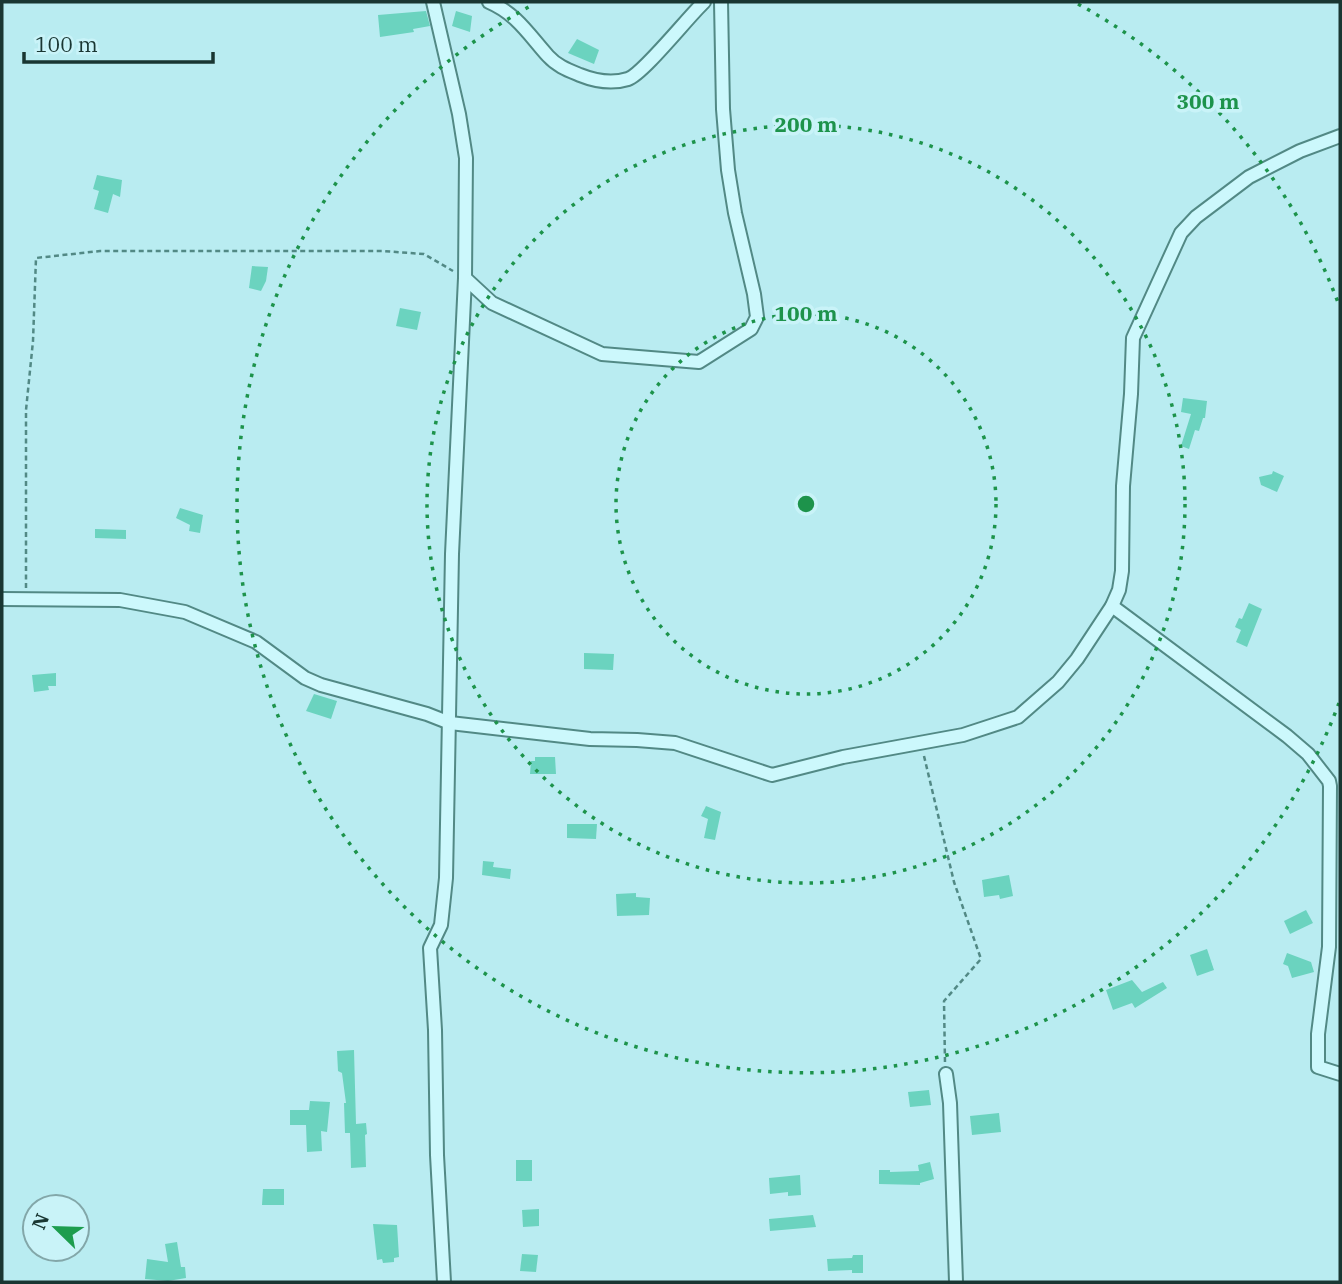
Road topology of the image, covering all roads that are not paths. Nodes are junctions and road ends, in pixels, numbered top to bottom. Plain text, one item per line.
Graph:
1 (433, 2) edge
2 (489, 2) edge
3 (704, 2) edge
4 (720, 2) edge
5 (1340, 136) edge
6 (465, 278) junction
7 (2, 599) edge
8 (1112, 606) junction
9 (450, 723) junction
10 (946, 1074) road end
11 (1340, 1074) edge
12 (444, 1282) edge
13 (956, 1282) edge

1 - 6 street
2 - 3 street
4 - 6 street
5 - 8 street
6 - 9 street
7 - 9 street
8 - 9 street
8 - 11 street
9 - 12 street
10 - 13 street

